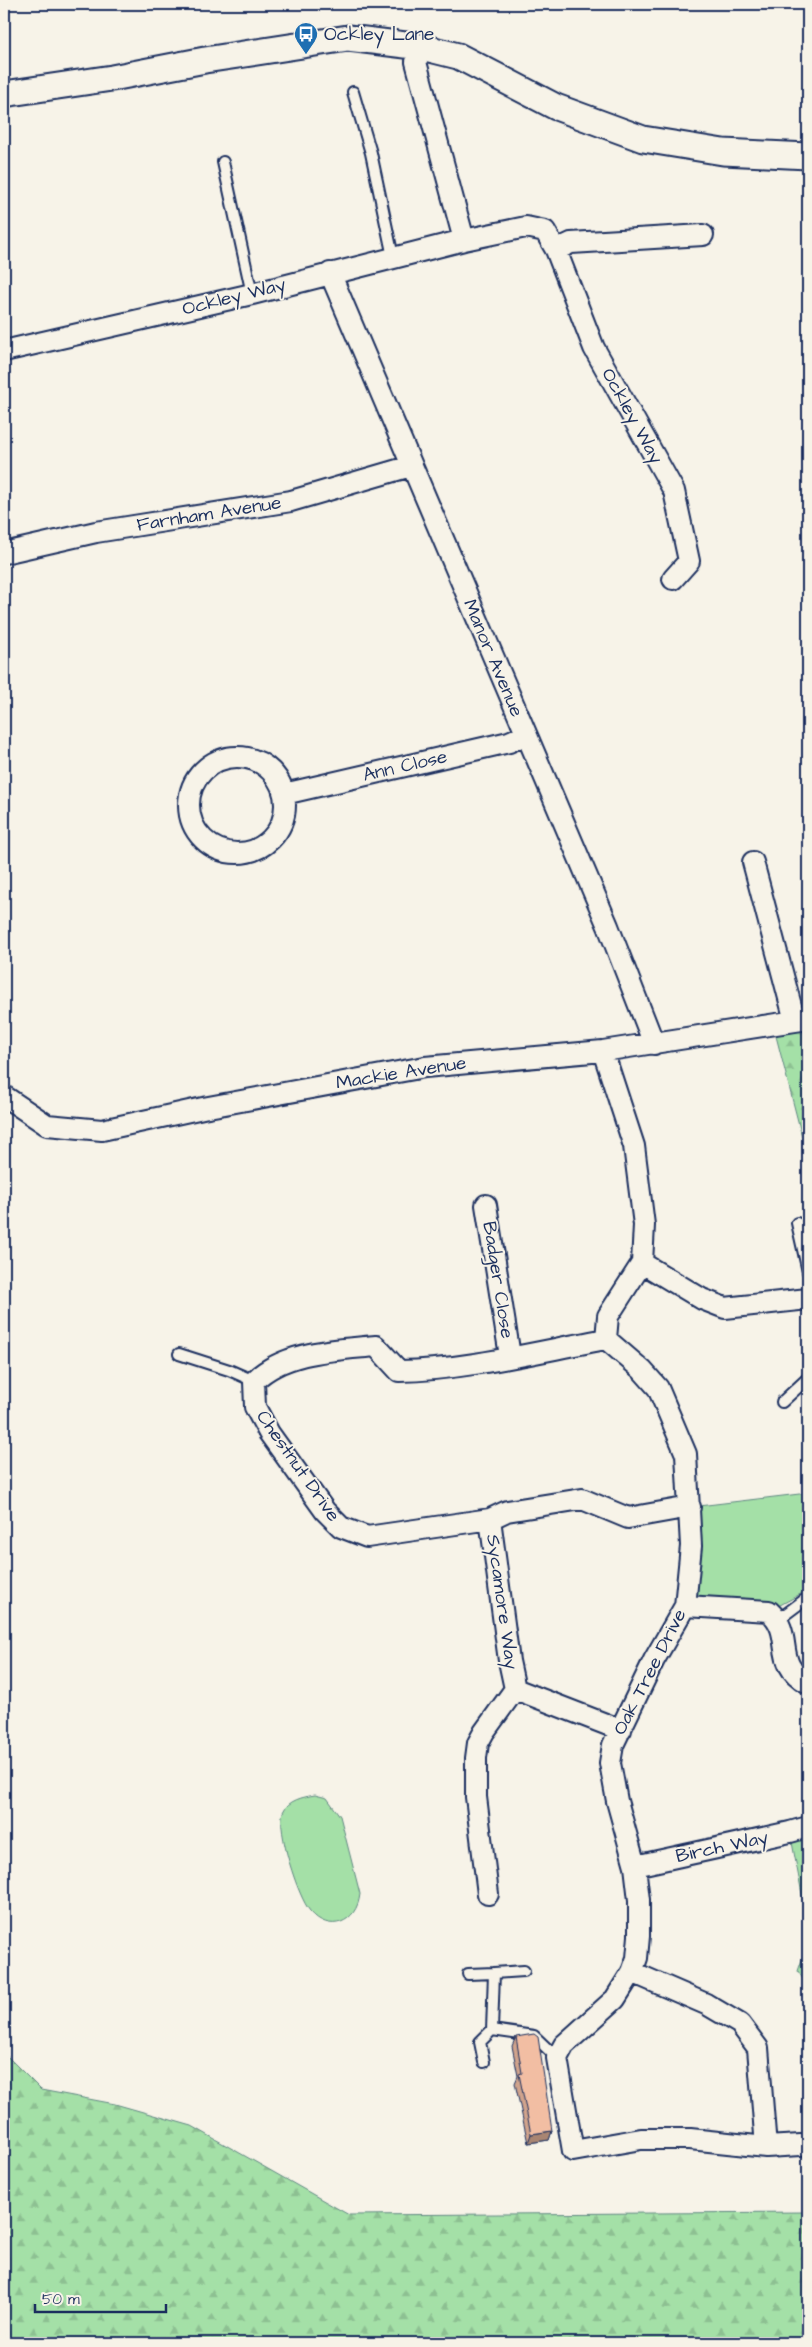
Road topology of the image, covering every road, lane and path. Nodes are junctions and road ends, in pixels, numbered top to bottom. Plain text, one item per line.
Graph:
1 (422, 47) junction
2 (353, 92) dead end
3 (4, 94) edge
4 (808, 156) edge
5 (223, 162) dead end
6 (703, 235) dead end
7 (464, 240) junction
8 (556, 250) junction
9 (394, 257) junction
10 (330, 273) junction
11 (252, 294) junction
12 (4, 351) edge
13 (411, 466) junction
14 (4, 553) edge
15 (673, 579) dead end
16 (525, 735) junction
17 (284, 794) junction
18 (753, 862) dead end
19 (802, 1020) edge
20 (654, 1044) junction
21 (603, 1050) junction
22 (4, 1096) edge
23 (486, 1204) dead end
24 (797, 1223) dead end
25 (642, 1263) junction
26 (808, 1272) edge
27 (808, 1299) edge
28 (606, 1339) junction
29 (179, 1354) dead end
30 (510, 1356) junction
31 (808, 1378) edge
32 (254, 1381) junction
33 (782, 1402) dead end
34 (690, 1507) junction
35 (490, 1519) junction
36 (808, 1599) edge
37 (685, 1606) junction
38 (779, 1619) junction
39 (808, 1683) edge
40 (515, 1689) junction
41 (621, 1730) junction
42 (808, 1826) edge
43 (635, 1866) junction
44 (488, 1894) dead end
45 (524, 1971) dead end
46 (632, 1972) junction
47 (494, 1973) junction
48 (468, 1974) dead end
49 (492, 2030) junction
50 (557, 2058) junction
51 (484, 2062) dead end
52 (801, 2145) dead end
53 (766, 2147) junction

1 - 3 street
1 - 4 street
1 - 7 street
2 - 9 lane
5 - 11 lane
6 - 8 street
7 - 8 street, Ockley Way
7 - 9 street, Ockley Way
8 - 15 street, Ockley Way
9 - 10 street, Ockley Way
10 - 11 street, Ockley Way
10 - 13 street, Manor Avenue
11 - 12 street, Ockley Way
13 - 14 street, Farnham Avenue
13 - 16 street, Manor Avenue
16 - 17 street, Ann Close
16 - 20 street, Manor Avenue
17 - 17 street
18 - 19 street
19 - 20 street, Mackie Avenue
20 - 21 street, Mackie Avenue
21 - 22 street, Mackie Avenue
21 - 25 street
23 - 30 street, Badger Close
24 - 26 lane
25 - 27 street
25 - 28 street
28 - 30 street, Badger Close
28 - 34 street, Oak Tree Drive
29 - 32 lane
30 - 32 street, Badger Close
31 - 33 lane
32 - 35 street, Chestnut Drive
34 - 35 street, Sycamore Way
34 - 37 street, Oak Tree Drive
35 - 40 street, Sycamore Way
36 - 38 lane
37 - 38 street
37 - 41 street, Oak Tree Drive
38 - 39 street
40 - 41 street, Sycamore Way
40 - 44 street
41 - 43 street, Oak Tree Drive
42 - 43 street, Birch Way
43 - 46 street, Oak Tree Drive
45 - 47 lane
46 - 50 street, Oak Tree Drive
46 - 53 street
47 - 48 lane
47 - 49 lane
49 - 50 lane
49 - 51 lane
50 - 53 street
52 - 53 street

